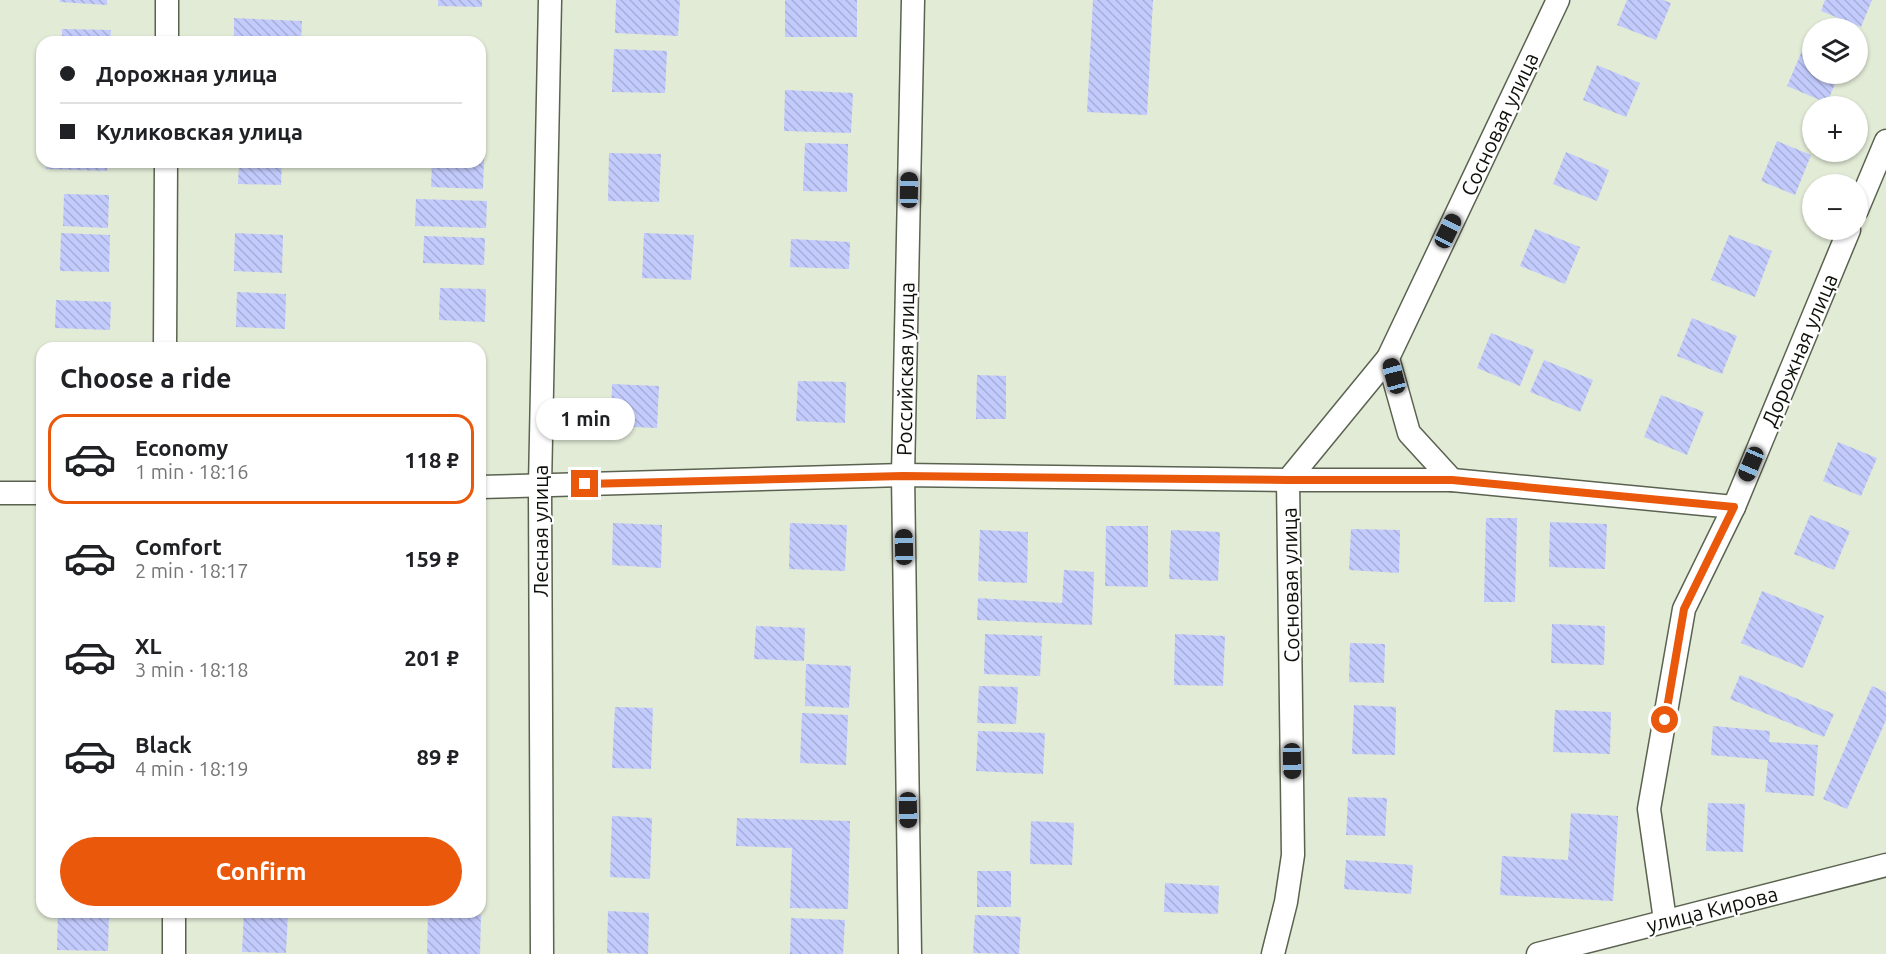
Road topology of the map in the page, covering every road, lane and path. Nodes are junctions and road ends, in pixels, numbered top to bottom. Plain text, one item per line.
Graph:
1 (167, 0) edge
2 (550, 0) edge
3 (913, 0) edge
4 (1558, 0) edge
5 (166, 36) edge
6 (1886, 141) edge
7 (166, 168) edge
8 (1868, 184) edge
9 (1845, 240) edge
10 (165, 342) edge
11 (1388, 358) junction
12 (903, 476) junction
13 (1288, 480) junction
14 (1452, 480) junction
15 (540, 486) junction
16 (486, 487) edge
17 (0, 493) edge
18 (36, 493) edge
19 (1734, 507) junction
20 (1886, 865) edge
21 (174, 918) edge
22 (1665, 920) junction
23 (174, 954) edge
24 (542, 954) edge
25 (910, 954) edge
26 (1273, 954) edge
27 (1538, 954) edge

1 - 5 street
2 - 15 street, Лесная улица
3 - 12 street, Российская улица
4 - 11 street, Сосновая улица
6 - 8 street
7 - 10 street
9 - 19 street, Дорожная улица
11 - 13 street, Сосновая улица
11 - 14 street
12 - 13 street
12 - 15 street
12 - 25 street, Российская улица
13 - 14 street
13 - 26 street, Сосновая улица
14 - 19 street
15 - 16 street
15 - 24 street, Лесная улица
17 - 18 street
19 - 22 street, Дорожная улица
20 - 22 street, улица Кирова
21 - 23 street
22 - 27 street, улица Кирова

